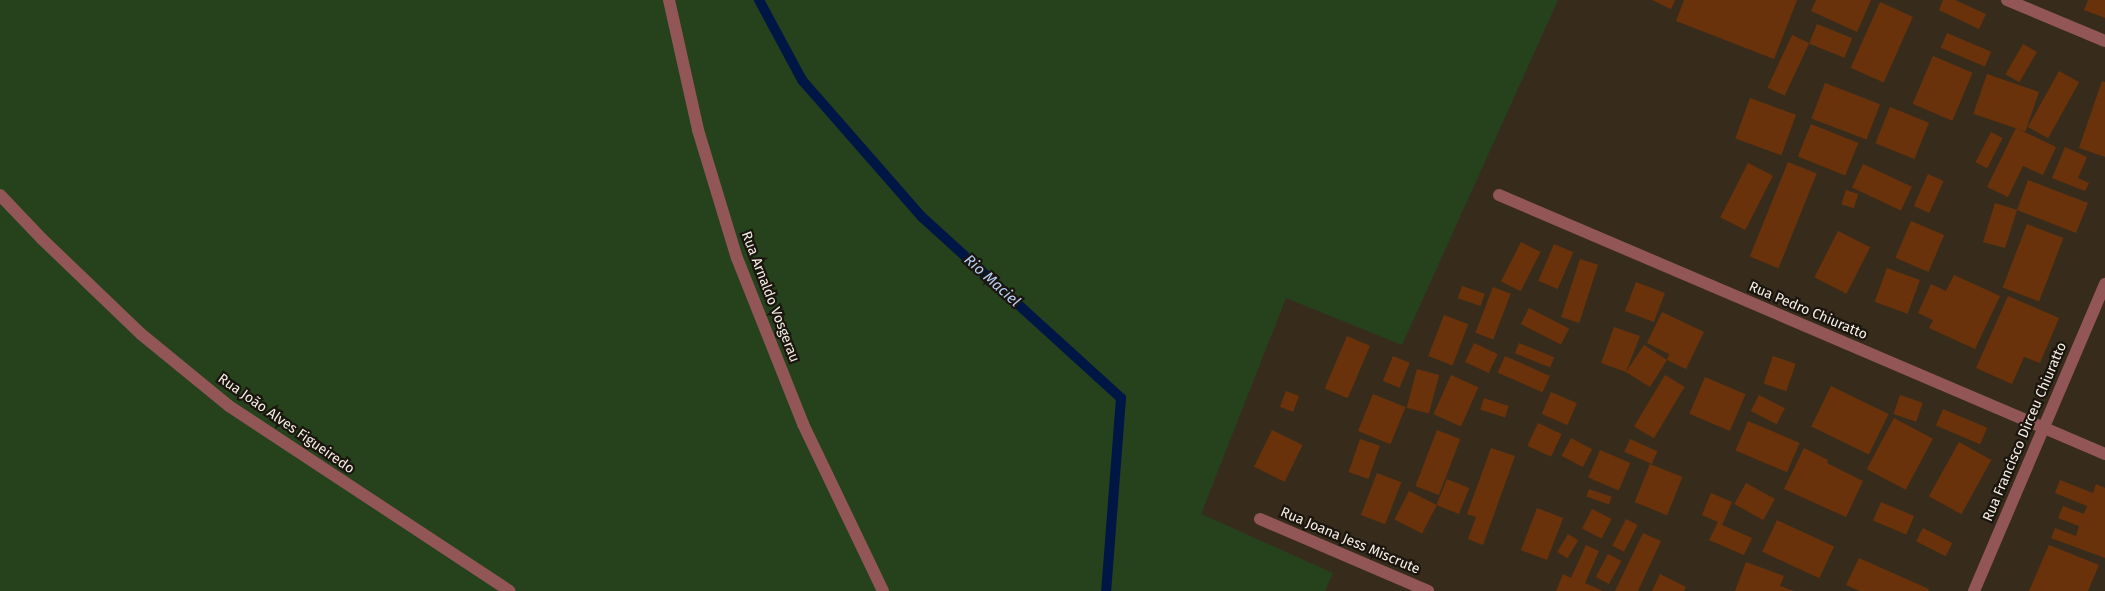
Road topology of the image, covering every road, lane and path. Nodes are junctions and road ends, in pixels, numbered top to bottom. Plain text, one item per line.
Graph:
1 (669, 0) edge
2 (2008, 0) edge
3 (2105, 41) edge
4 (0, 195) edge
5 (1499, 195) dead end
6 (2105, 284) edge
7 (2044, 428) junction
8 (2105, 454) edge
9 (1260, 519) dead end
10 (510, 591) edge
11 (883, 591) edge
12 (1428, 591) edge
13 (1974, 591) edge

1 - 11 street, Rua Arnaldo Vosgerau
2 - 3 street
4 - 10 street, Rua João Alves Figueiredo
5 - 7 street, Rua Pedro Chiuratto
6 - 7 street, Rua Francisco Dirceu Chiuratto
7 - 8 street, Rua Pedro Chiuratto
7 - 13 street, Rua Francisco Dirceu Chiuratto
9 - 12 street, Rua Joana Jess Miscrute

